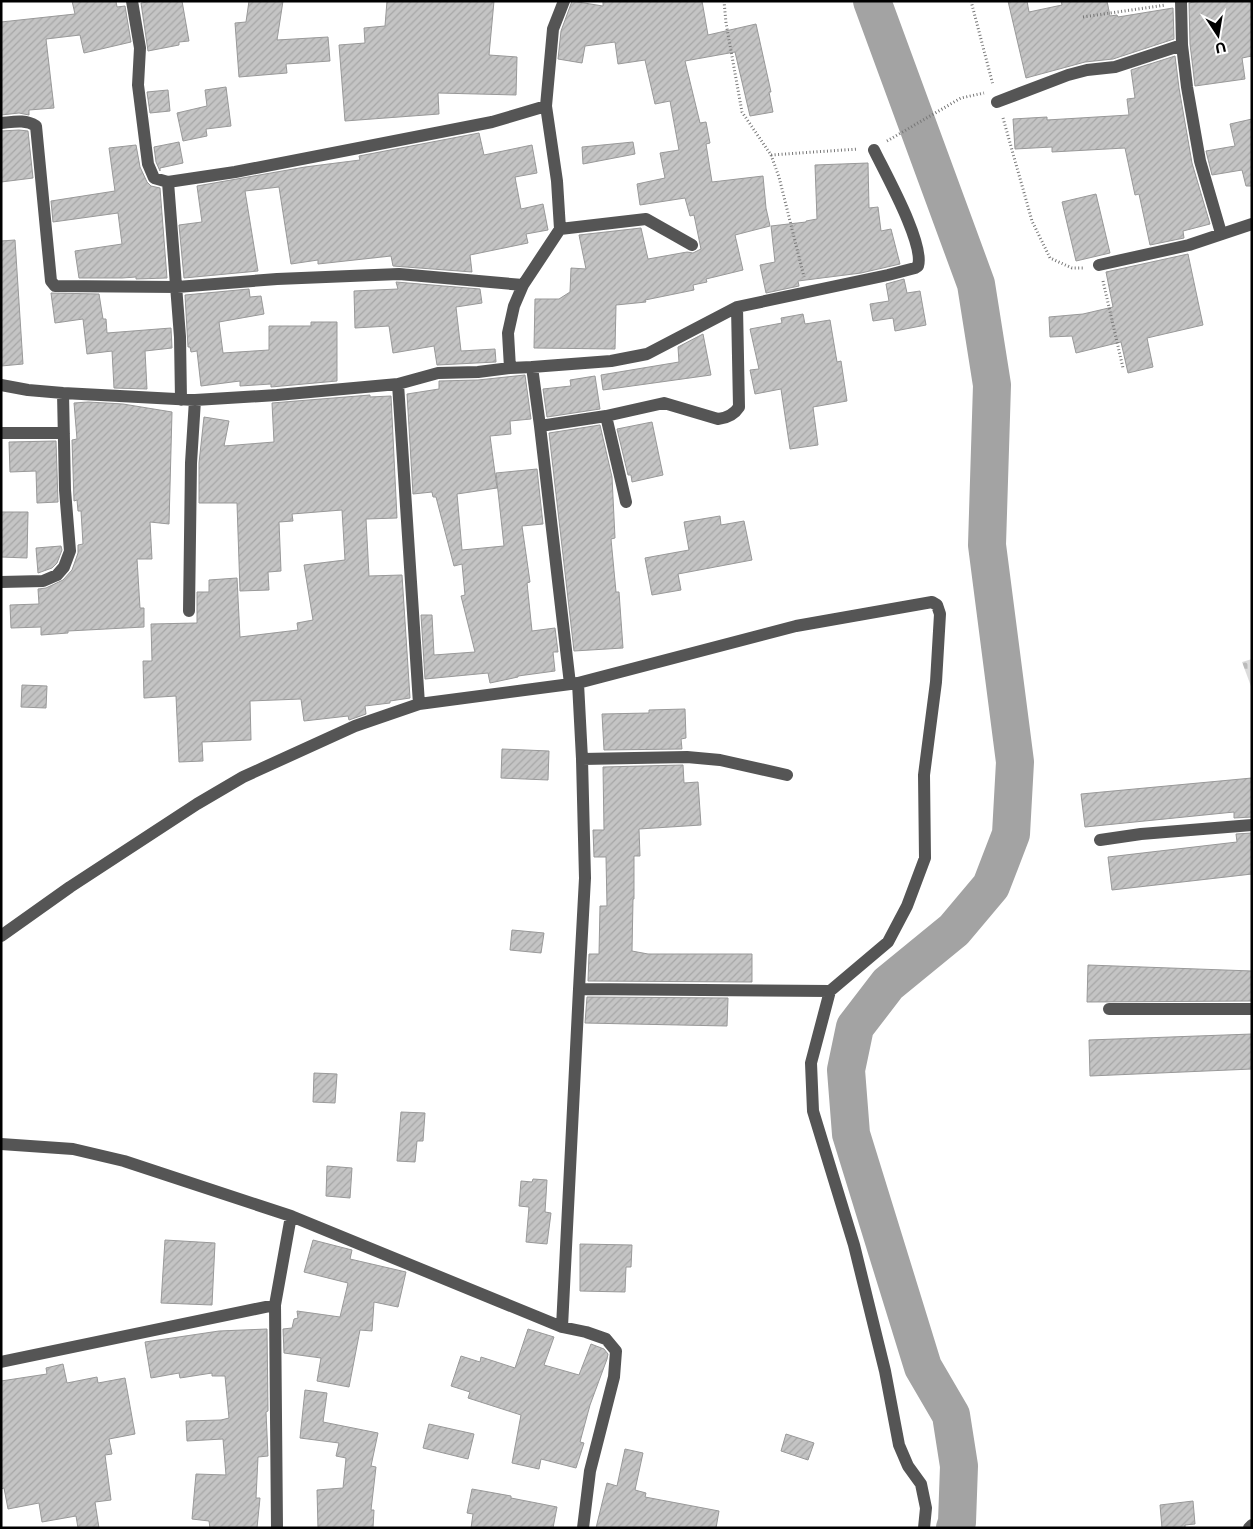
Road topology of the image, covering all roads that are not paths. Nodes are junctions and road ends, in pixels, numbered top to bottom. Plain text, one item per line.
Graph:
1 (132, 1) edge
2 (564, 1) edge
3 (1181, 2) edge
4 (1182, 45) junction
5 (996, 96) road end
6 (546, 106) junction
7 (1, 123) edge
8 (874, 150) road end
9 (168, 182) junction
10 (1252, 224) edge
11 (560, 229) junction
12 (1221, 233) junction
13 (692, 245) dead end
14 (1099, 265) road end
15 (523, 285) junction
16 (177, 287) junction
17 (737, 307) junction
18 (532, 367) junction
19 (510, 368) junction
20 (398, 384) junction
21 (1, 385) edge
22 (63, 393) junction
23 (182, 400) junction
24 (195, 400) junction
25 (606, 416) junction
26 (540, 426) junction
27 (1, 433) edge
28 (64, 433) junction
29 (626, 502) dead end
30 (1, 582) edge
31 (189, 611) dead end
32 (574, 684) junction
33 (419, 704) junction
34 (582, 759) junction
35 (787, 776) dead end
36 (1252, 825) edge
37 (1100, 840) dead end
38 (1, 936) edge
39 (579, 989) junction
40 (830, 991) junction
41 (1109, 1009) dead end
42 (1252, 1009) edge
43 (1, 1144) edge
44 (291, 1216) junction
45 (275, 1305) junction
46 (562, 1327) junction
47 (1, 1362) edge
48 (1252, 1525) edge
49 (277, 1528) edge
50 (583, 1528) edge
51 (924, 1528) edge
52 (1249, 1528) edge

1 - 9 street
2 - 6 street
3 - 4 street
4 - 5 street
4 - 12 street
6 - 9 street
6 - 11 street
7 - 16 street
8 - 17 street
9 - 16 street
10 - 12 street
11 - 13 street
11 - 15 street
12 - 14 street
15 - 16 street
15 - 19 street
16 - 23 street
17 - 18 street
17 - 25 street
18 - 19 street
18 - 26 street
19 - 20 street
20 - 24 street
20 - 33 street
21 - 22 street
22 - 23 street
22 - 28 street
23 - 24 street
24 - 31 street
25 - 26 street
25 - 29 street
26 - 32 street
27 - 28 street
28 - 30 street
32 - 33 street
32 - 34 street
32 - 40 street
33 - 38 street
34 - 35 street
34 - 39 street
36 - 37 street
39 - 40 street
39 - 46 street
40 - 51 street
41 - 42 street
43 - 44 street
44 - 45 street
44 - 46 street
45 - 47 street
45 - 49 street
46 - 50 street
48 - 52 street

